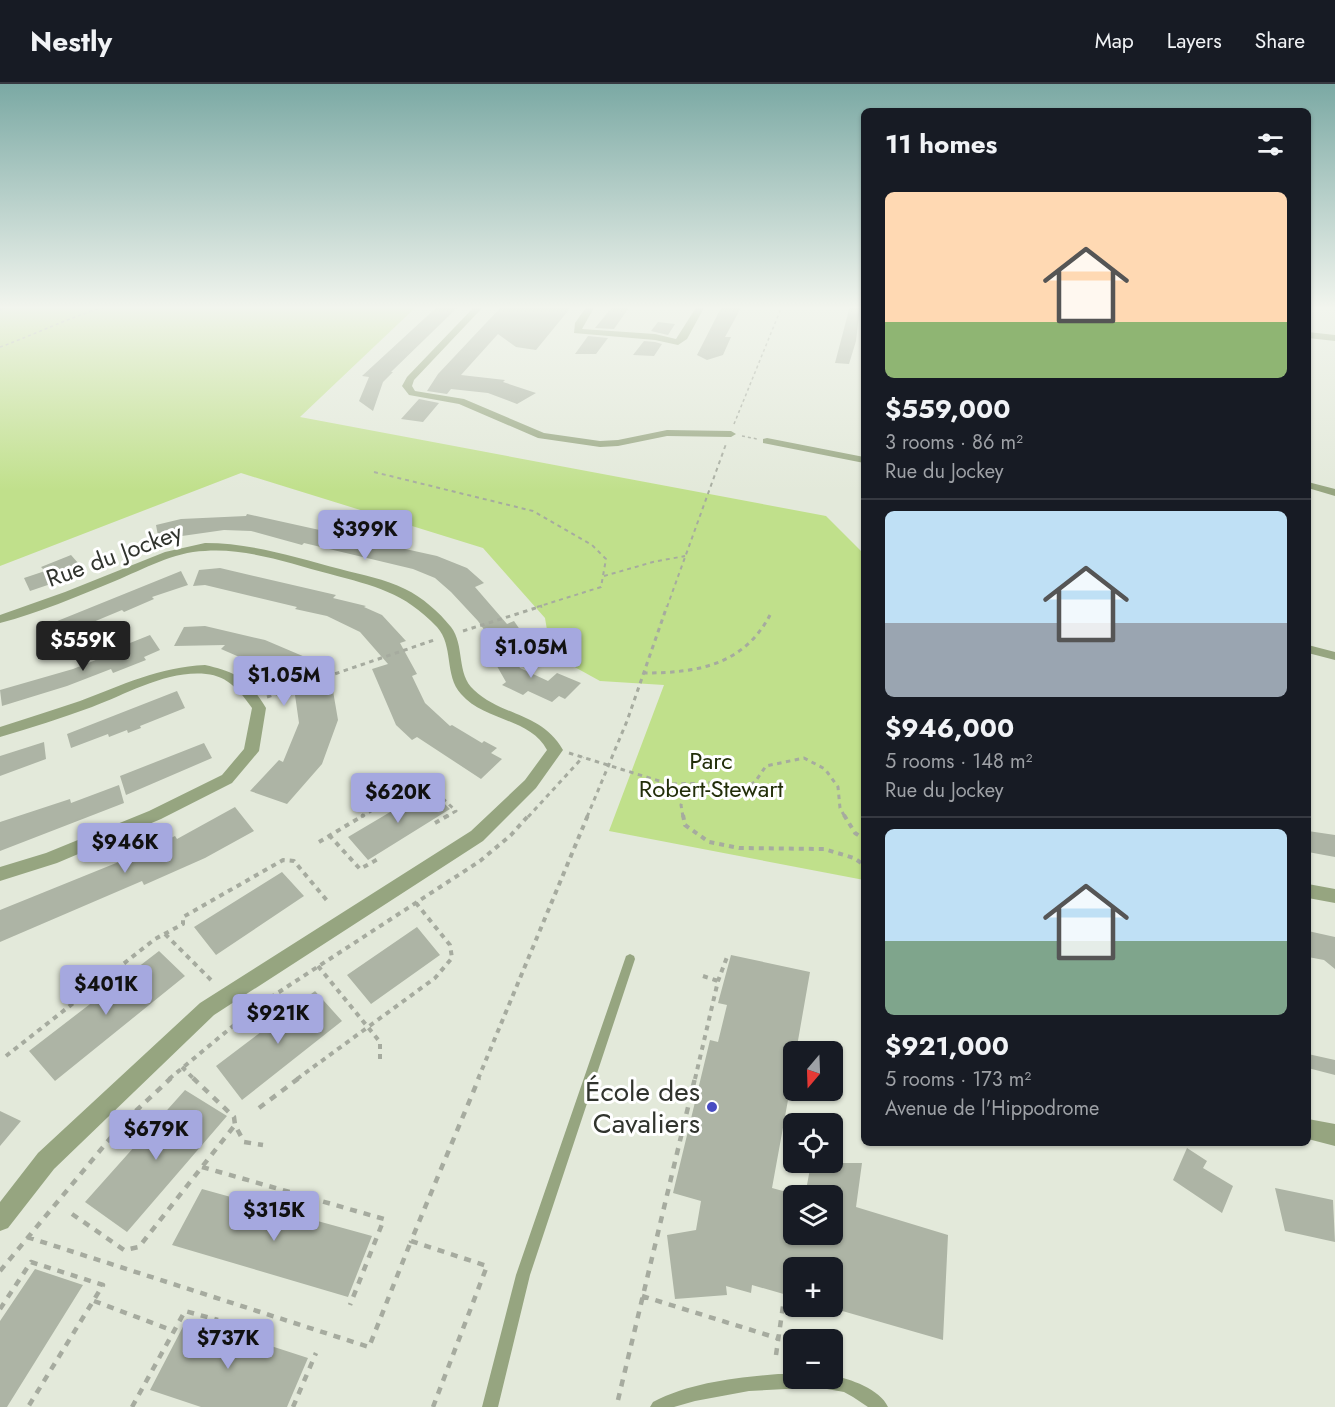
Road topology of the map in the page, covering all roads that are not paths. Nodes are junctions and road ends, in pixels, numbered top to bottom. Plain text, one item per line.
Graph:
1 (421, 368) edge
2 (731, 434) road end
3 (767, 441) road end
4 (861, 459) edge
5 (1311, 486) edge
6 (1335, 493) edge
7 (0, 619) edge
8 (1311, 650) edge
9 (1335, 656) edge
10 (0, 732) edge
11 (0, 874) edge
12 (1311, 892) edge
13 (1335, 896) edge
14 (630, 959) dead end
15 (1311, 1130) edge
16 (1335, 1135) edge
17 (0, 1220) edge
18 (490, 1407) edge
19 (658, 1407) edge
20 (880, 1407) edge

1 - 2 street
3 - 4 street
5 - 6 street
7 - 17 street, Rue du Jockey
8 - 9 street
10 - 11 street
12 - 13 street
14 - 18 lane
15 - 16 street
19 - 20 lane

